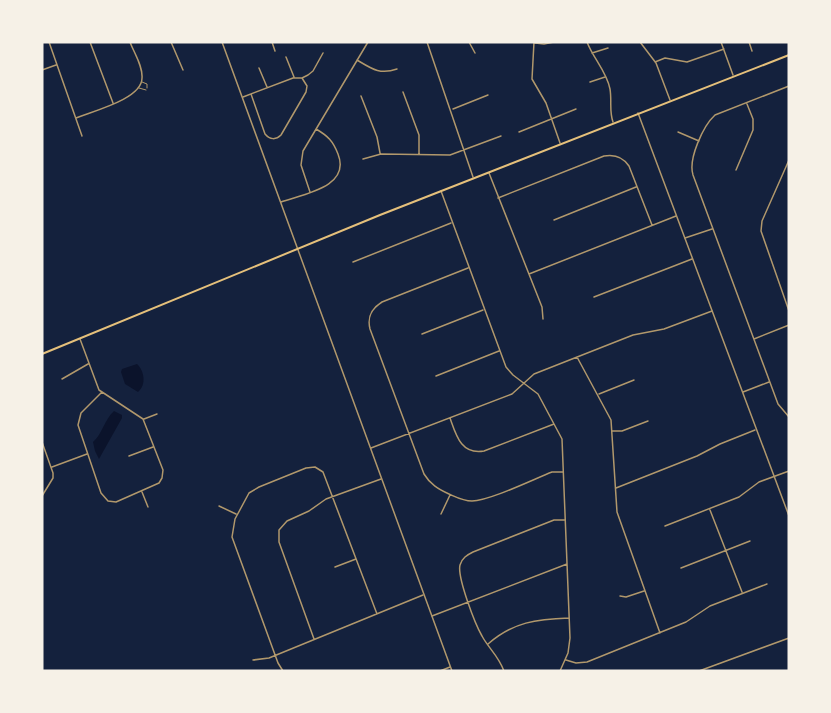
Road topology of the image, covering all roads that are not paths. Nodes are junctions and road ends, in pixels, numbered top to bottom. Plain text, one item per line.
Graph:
1 (49, 42) edge
2 (90, 42) edge
3 (130, 42) edge
4 (171, 42) edge
5 (222, 42) edge
6 (272, 42) edge
7 (368, 42) edge
8 (427, 42) edge
9 (468, 42) edge
10 (534, 42) edge
11 (554, 42) edge
12 (587, 42) edge
13 (640, 42) edge
14 (721, 42) edge
15 (749, 42) edge
16 (608, 48) dead end
17 (724, 48) junction
18 (275, 51) dead end
19 (752, 51) dead end
20 (323, 53) dead end
21 (475, 53) dead end
22 (591, 54) junction
23 (789, 55) edge
24 (286, 57) dead end
25 (357, 60) junction
26 (655, 62) junction
27 (57, 65) junction
28 (259, 68) dead end
29 (397, 69) dead end
30 (42, 70) edge
31 (183, 70) dead end
32 (734, 76) junction
33 (606, 77) junction
34 (294, 78) junction
35 (302, 78) junction
36 (142, 82) junction
37 (590, 82) dead end
38 (789, 86) edge
39 (139, 88) junction
40 (267, 88) junction
41 (403, 92) dead end
42 (251, 94) junction
43 (488, 94) dead end
44 (361, 96) dead end
45 (243, 97) junction
46 (670, 100) junction
47 (747, 102) junction
48 (113, 103) junction
49 (451, 109) junction
50 (576, 109) dead end
51 (638, 113) junction
52 (76, 118) junction
53 (552, 118) junction
54 (613, 122) junction
55 (316, 129) junction
56 (519, 132) dead end
57 (678, 132) dead end
58 (82, 136) dead end
59 (501, 136) dead end
60 (700, 142) junction
61 (560, 143) junction
62 (464, 151) junction
63 (380, 154) junction
64 (419, 155) junction
65 (363, 159) dead end
66 (789, 160) edge
67 (736, 170) dead end
68 (488, 172) junction
69 (473, 178) junction
70 (637, 187) junction
71 (441, 191) junction
72 (310, 192) junction
73 (498, 198) junction
74 (280, 202) junction
75 (676, 216) junction
76 (554, 220) dead end
77 (452, 223) junction
78 (652, 225) junction
79 (712, 228) junction
80 (685, 238) junction
81 (297, 249) junction
82 (693, 259) junction
83 (353, 262) dead end
84 (469, 268) junction
85 (529, 274) junction
86 (594, 297) dead end
87 (484, 309) junction
88 (712, 311) junction
89 (789, 311) edge
90 (543, 319) dead end
91 (789, 325) edge
92 (422, 334) dead end
93 (80, 338) junction
94 (754, 339) junction
95 (500, 351) junction
96 (42, 354) edge
97 (577, 357) junction
98 (89, 364) junction
99 (436, 376) dead end
100 (62, 379) dead end
101 (634, 380) dead end
102 (770, 381) junction
103 (524, 383) junction
104 (102, 392) junction
105 (743, 392) junction
106 (597, 395) junction
107 (157, 414) dead end
108 (789, 417) edge
109 (450, 418) junction
110 (143, 419) junction
111 (648, 421) dead end
112 (555, 424) junction
113 (757, 429) junction
114 (612, 431) junction
115 (409, 433) junction
116 (42, 442) edge
117 (154, 447) junction
118 (370, 448) junction
119 (87, 454) junction
120 (129, 456) dead end
121 (51, 467) junction
122 (789, 471) edge
123 (564, 472) junction
124 (774, 476) junction
125 (381, 479) junction
126 (615, 488) junction
127 (142, 491) junction
128 (450, 495) junction
129 (42, 496) edge
130 (334, 497) junction
131 (219, 506) dead end
132 (565, 506) junction
133 (148, 507) dead end
134 (562, 507) dead end
135 (709, 508) junction
136 (237, 514) junction
137 (441, 514) dead end
138 (789, 516) edge
139 (566, 520) junction
140 (665, 526) dead end
141 (750, 541) dead end
142 (725, 551) junction
143 (356, 559) junction
144 (567, 564) junction
145 (335, 567) dead end
146 (681, 568) dead end
147 (767, 584) dead end
148 (645, 590) junction
149 (742, 593) junction
150 (424, 595) junction
151 (620, 596) dead end
152 (469, 602) junction
153 (377, 614) junction
154 (432, 616) junction
155 (569, 618) junction
156 (660, 633) junction
157 (789, 638) edge
158 (314, 639) junction
159 (488, 644) junction
160 (275, 655) junction
161 (253, 660) dead end
162 (565, 660) junction
163 (451, 667) junction
164 (283, 671) edge
165 (440, 671) edge
166 (452, 671) edge
167 (504, 671) edge
168 (560, 671) edge
169 (699, 671) edge

1 - 27 street
2 - 48 street
3 - 36 street
4 - 31 street
5 - 45 street
6 - 18 street
7 - 25 street
8 - 49 street
9 - 21 street
10 - 11 street
10 - 53 street
12 - 22 street
13 - 26 street
14 - 17 street
15 - 19 street
16 - 22 street
17 - 26 street
17 - 32 street
20 - 35 street
22 - 33 street
23 - 32 main road
24 - 34 street
25 - 29 street
25 - 55 street
26 - 46 street
27 - 30 street
27 - 52 street
28 - 40 street
32 - 46 main road
33 - 37 street
33 - 54 street
34 - 35 street
34 - 40 street
35 - 42 street
36 - 39 street
36 - 39 lane
38 - 47 street
39 - 48 street
40 - 42 street
41 - 64 street
42 - 45 street
43 - 49 street
44 - 63 street
45 - 74 street
46 - 51 main road
47 - 60 street
47 - 67 street
48 - 52 street
49 - 62 street
50 - 53 street
51 - 54 main road
51 - 75 street
52 - 58 street
53 - 56 street
53 - 61 street
54 - 61 main road
55 - 72 street
55 - 72 street
57 - 60 street
59 - 62 street
60 - 79 street
61 - 68 main road
62 - 64 street
62 - 69 street
63 - 64 street
63 - 65 street
66 - 89 street
68 - 69 main road
68 - 73 street
69 - 71 main road
70 - 73 street
70 - 76 street
70 - 78 street
71 - 77 street
71 - 81 main road
72 - 74 street
73 - 85 street
74 - 81 street
75 - 78 street
75 - 80 street
77 - 83 street
77 - 84 street
78 - 85 street
79 - 80 street
79 - 94 street
80 - 82 street
81 - 93 main road
81 - 118 street
82 - 86 street
82 - 88 street
84 - 87 street
84 - 115 street
85 - 90 street
87 - 92 street
87 - 95 street
88 - 97 street
88 - 105 street
91 - 94 street
93 - 96 main road
93 - 98 street
94 - 102 street
95 - 99 street
95 - 103 street
97 - 103 street
97 - 106 street
98 - 100 street
98 - 104 street
101 - 106 street
102 - 105 street
102 - 108 street
103 - 109 street
103 - 112 street
104 - 110 street
104 - 119 street
105 - 113 street
106 - 114 street
107 - 110 street
109 - 112 street
109 - 115 street
110 - 117 street
111 - 114 street
112 - 123 street
113 - 124 street
113 - 126 street
114 - 126 street
115 - 118 street
115 - 128 street
116 - 121 street
117 - 120 street
117 - 127 street
118 - 125 street
119 - 121 street
119 - 127 street
121 - 129 street
122 - 124 street
123 - 128 street
123 - 132 street
124 - 135 street
124 - 138 street
125 - 130 street
125 - 150 street
126 - 148 street
127 - 133 street
128 - 137 street
130 - 136 street
130 - 143 street
130 - 158 street
131 - 136 street
132 - 134 street
132 - 139 street
135 - 140 street
135 - 142 street
136 - 160 street
139 - 144 street
139 - 152 street
141 - 142 street
142 - 146 street
142 - 149 street
143 - 145 street
143 - 153 street
144 - 152 street
144 - 155 street
147 - 149 street
148 - 151 street
148 - 156 street
149 - 156 street
150 - 153 street
150 - 154 street
152 - 154 street
152 - 159 street
153 - 158 street
154 - 163 street
155 - 159 street
155 - 162 street
156 - 162 street
157 - 169 street
158 - 160 street
159 - 167 street
160 - 161 street
160 - 164 street
162 - 168 street
163 - 165 street
163 - 166 street

